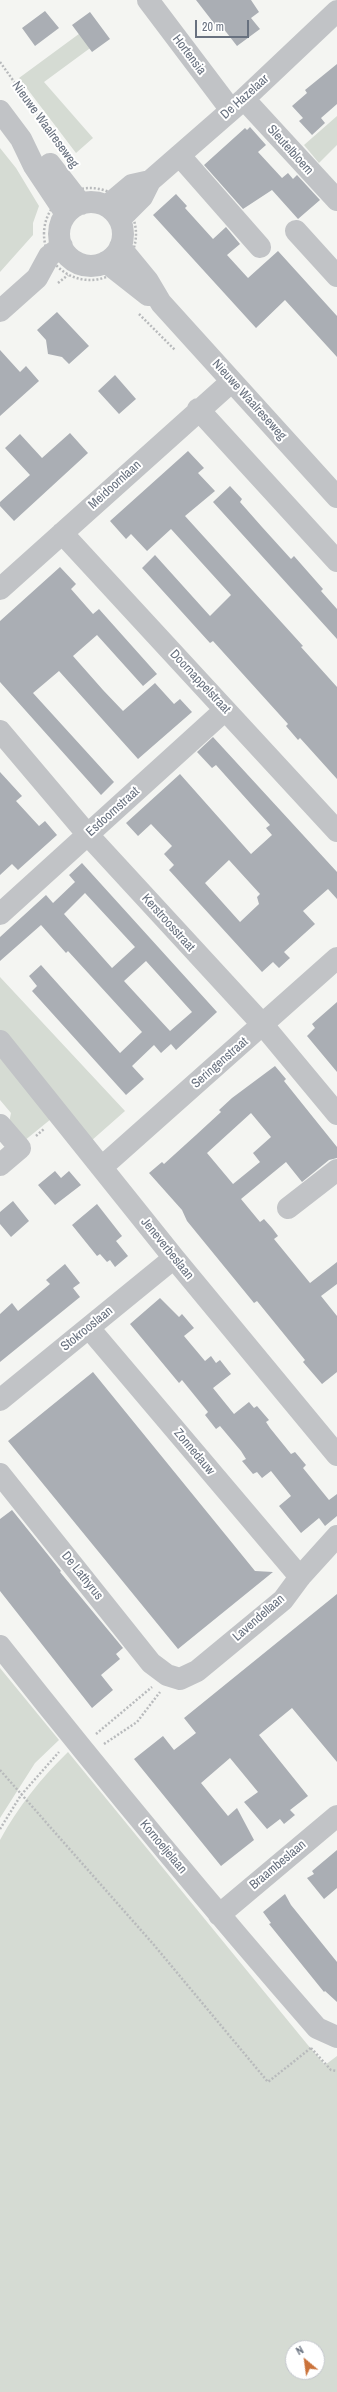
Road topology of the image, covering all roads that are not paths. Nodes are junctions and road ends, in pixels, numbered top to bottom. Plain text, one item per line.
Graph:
1 (148, 0) edge
2 (337, 11) edge
3 (237, 104) junction
4 (0, 111) edge
5 (180, 156) junction
6 (337, 200) edge
7 (72, 204) junction
8 (113, 212) junction
9 (296, 230) dead end
10 (260, 247) dead end
11 (61, 256) junction
12 (111, 262) junction
13 (337, 274) edge
14 (0, 311) edge
15 (231, 382) junction
16 (198, 409) junction
17 (334, 488) edge
18 (62, 533) junction
19 (337, 561) edge
20 (0, 589) edge
21 (225, 710) junction
22 (0, 731) edge
23 (337, 831) edge
24 (88, 834) junction
25 (0, 914) edge
26 (337, 958) edge
27 (262, 1026) junction
28 (0, 1042) edge
29 (337, 1114) edge
30 (0, 1125) edge
31 (0, 1165) edge
32 (102, 1167) junction
33 (337, 1170) edge
34 (288, 1208) dead end
35 (174, 1258) junction
36 (89, 1328) junction
37 (0, 1400) edge
38 (337, 1455) edge
39 (0, 1474) edge
40 (335, 1543) edge
41 (300, 1577) junction
42 (0, 1646) edge
43 (167, 1675) joint
44 (337, 1816) edge
45 (218, 1915) junction
46 (337, 2037) edge

1 - 3 street, Hortensia
2 - 3 street, De Hazelaar
3 - 5 street, De Hazelaar
3 - 6 street, Sleutelbloem
4 - 7 street, Nieuwe Waalreseweg
5 - 8 street, De Hazelaar
5 - 10 street
7 - 8 street
7 - 11 street
8 - 12 street
9 - 13 street
11 - 12 street
11 - 14 street
12 - 15 street, Nieuwe Waalreseweg
15 - 16 street, Meidoornlaan
15 - 17 street, Nieuwe Waalreseweg
16 - 18 street, Meidoornlaan
16 - 19 street
18 - 20 street, Meidoornlaan
18 - 21 street, Doornappelstraat
21 - 23 street, Doornappelstraat
21 - 24 street, Esdoornstraat
22 - 24 street, Kerstroosstraat
24 - 25 street, Esdoornstraat
24 - 27 street, Kerstroosstraat
26 - 27 street, Seringenstraat
27 - 29 street, Kerstroosstraat
27 - 32 street, Seringenstraat
28 - 32 street, Jeneverbeslaan
30 - 31 street
32 - 35 street, Jeneverbeslaan
33 - 34 street
35 - 36 street, Stokrooslaan
35 - 38 street, Jeneverbeslaan
36 - 37 street, Stokrooslaan
36 - 41 street, Zonnedauw
39 - 43 street, De Lathyrus
40 - 41 street, Lavendellaan
41 - 43 street, Lavendellaan
42 - 45 street, Kornoeljelaan
44 - 45 street, Braambeslaan
45 - 46 street, Kornoeljelaan

